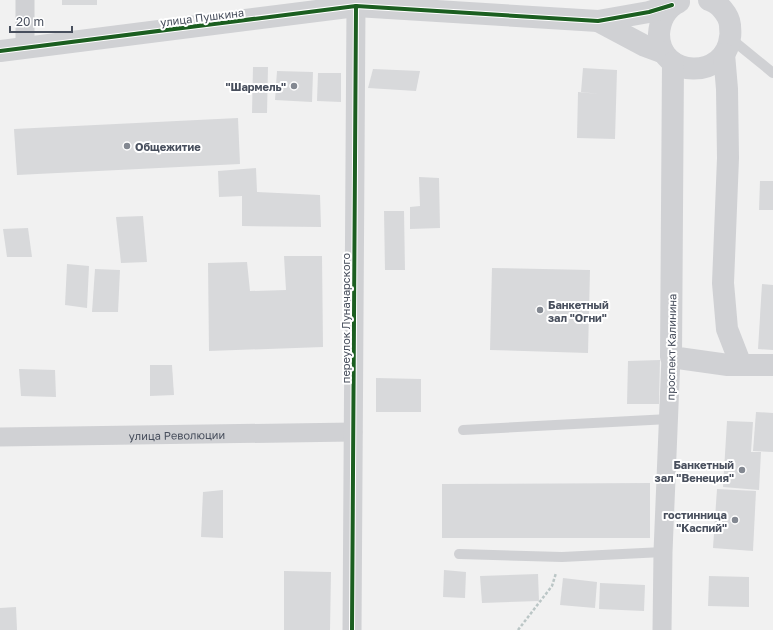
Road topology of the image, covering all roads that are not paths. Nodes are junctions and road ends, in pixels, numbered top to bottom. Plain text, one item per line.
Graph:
1 (25, 0) edge
2 (709, 0) edge
3 (677, 2) edge
4 (322, 5) edge
5 (356, 6) junction
6 (598, 22) junction
7 (730, 28) edge
8 (25, 48) junction
9 (0, 51) edge
10 (668, 58) junction
11 (773, 73) edge
12 (671, 357) junction
13 (773, 365) edge
14 (741, 366) junction
15 (669, 419) junction
16 (463, 430) dead end
17 (353, 432) junction
18 (0, 436) edge
19 (663, 552) junction
20 (459, 554) dead end
21 (352, 630) edge
22 (662, 630) edge

1 - 8 street
2 - 7 street
3 - 6 street
3 - 10 street, проспект Калинина
4 - 5 street, улица Пушкина
4 - 8 street, улица Пушкина
5 - 6 street, улица Пушкина
5 - 17 street, переулок Луначарского
6 - 10 street
7 - 10 street
7 - 11 lane
7 - 14 street
8 - 9 street, улица Пушкина
10 - 12 street, проспект Калинина
12 - 14 street
12 - 15 street, проспект Калинина
13 - 14 street
15 - 16 lane
15 - 19 street, проспект Калинина
17 - 18 street, улица Революции
17 - 21 street, переулок Луначарского
19 - 20 lane
19 - 22 street, проспект Калинина

